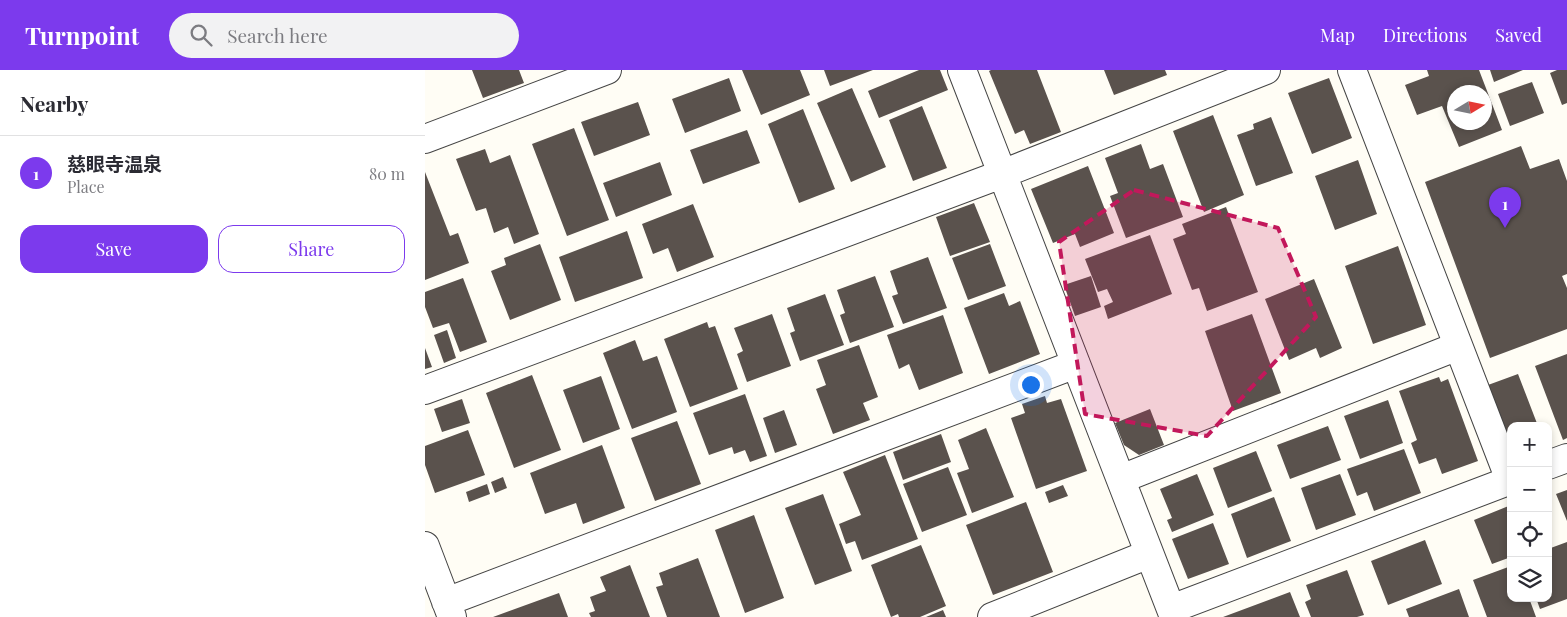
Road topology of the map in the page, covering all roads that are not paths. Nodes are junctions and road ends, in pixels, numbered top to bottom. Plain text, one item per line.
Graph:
1 (607, 70) edge
2 (962, 70) edge
3 (1266, 70) edge
4 (1352, 70) edge
5 (425, 139) edge
6 (1002, 174) junction
7 (1458, 346) junction
8 (1076, 364) junction
9 (425, 390) edge
10 (1567, 458) edge
11 (1552, 464) edge
12 (1507, 472) edge
13 (1121, 479) junction
14 (1507, 481) edge
15 (425, 546) edge
16 (1149, 554) junction
17 (449, 610) edge
18 (1172, 613) edge
19 (992, 617) edge

1 - 5 street
2 - 6 street
3 - 6 street
4 - 7 street
6 - 8 street
6 - 9 street
7 - 12 street
7 - 13 street
8 - 13 street
8 - 17 street
10 - 11 street
13 - 16 street
14 - 18 street
15 - 17 street
16 - 18 street
16 - 19 street

